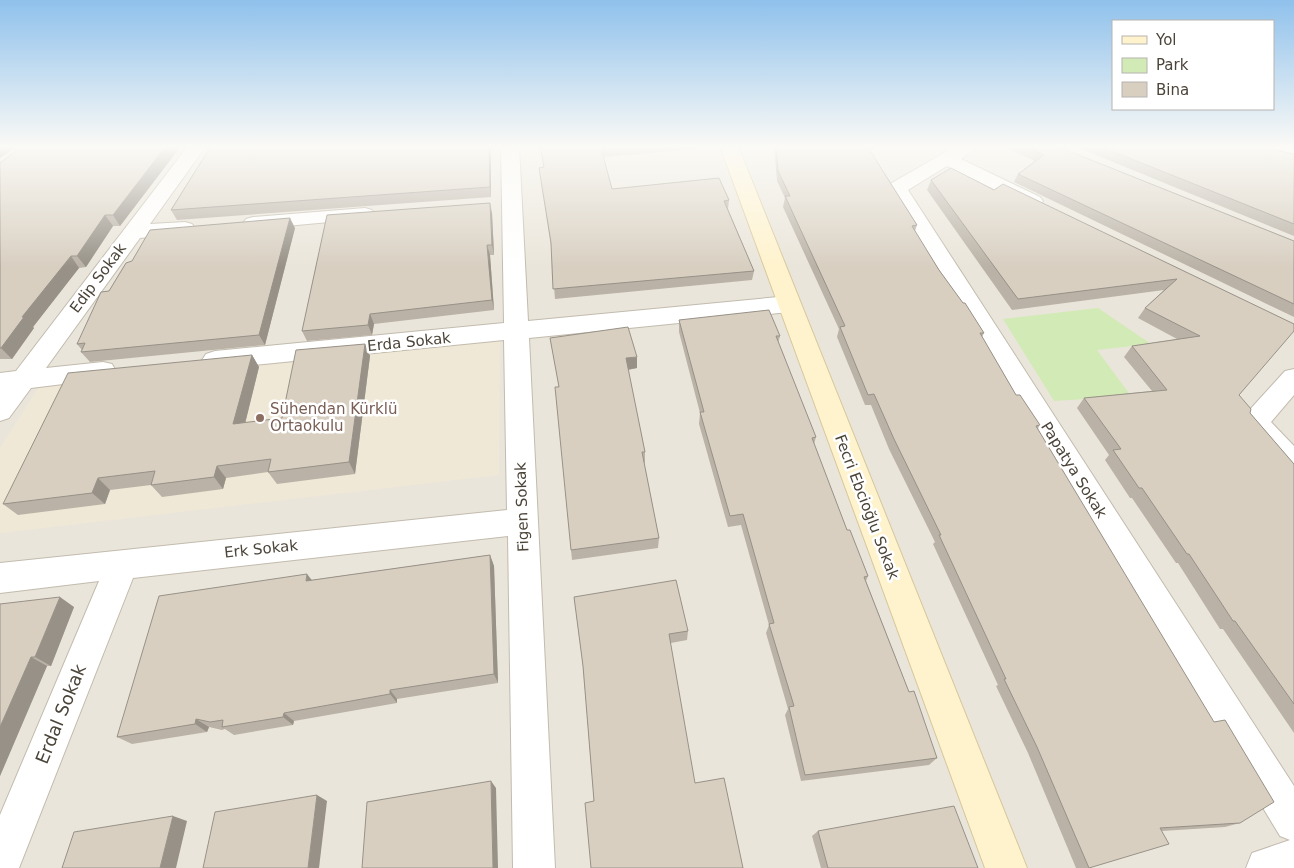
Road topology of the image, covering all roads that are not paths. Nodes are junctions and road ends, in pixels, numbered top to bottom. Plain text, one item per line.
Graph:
1 (166, 187) edge
2 (504, 187) edge
3 (744, 187) edge
4 (900, 187) edge
5 (1013, 187) edge
6 (1054, 212) edge
7 (385, 213) edge
8 (229, 225) edge
9 (200, 227) edge
10 (132, 232) junction
11 (789, 304) junction
12 (516, 331) junction
13 (190, 363) edge
14 (130, 369) edge
15 (1294, 378) edge
16 (11, 381) edge
17 (0, 411) edge
18 (1294, 465) edge
19 (523, 521) junction
20 (123, 563) junction
21 (0, 578) edge
22 (1294, 822) edge
23 (1294, 859) edge
24 (0, 864) edge
25 (534, 868) edge
26 (1006, 868) edge
27 (1267, 868) edge

1 - 10 street, Edip Sokak
2 - 12 street, Figen Sokak
3 - 11 street, Fecri Ebcioğlu Sokak
4 - 22 street, Papatya Sokak
5 - 6 street
7 - 8 street
9 - 10 street
10 - 16 street, Edip Sokak
11 - 12 street, Erda Sokak
11 - 26 street, Fecri Ebcioğlu Sokak
12 - 13 street, Erda Sokak
12 - 19 street, Figen Sokak
14 - 16 street
15 - 18 street
16 - 17 street, Edip Sokak
19 - 20 street, Erk Sokak
19 - 25 street, Figen Sokak
20 - 21 street, Erk Sokak
20 - 24 street, Erdal Sokak
23 - 27 street

